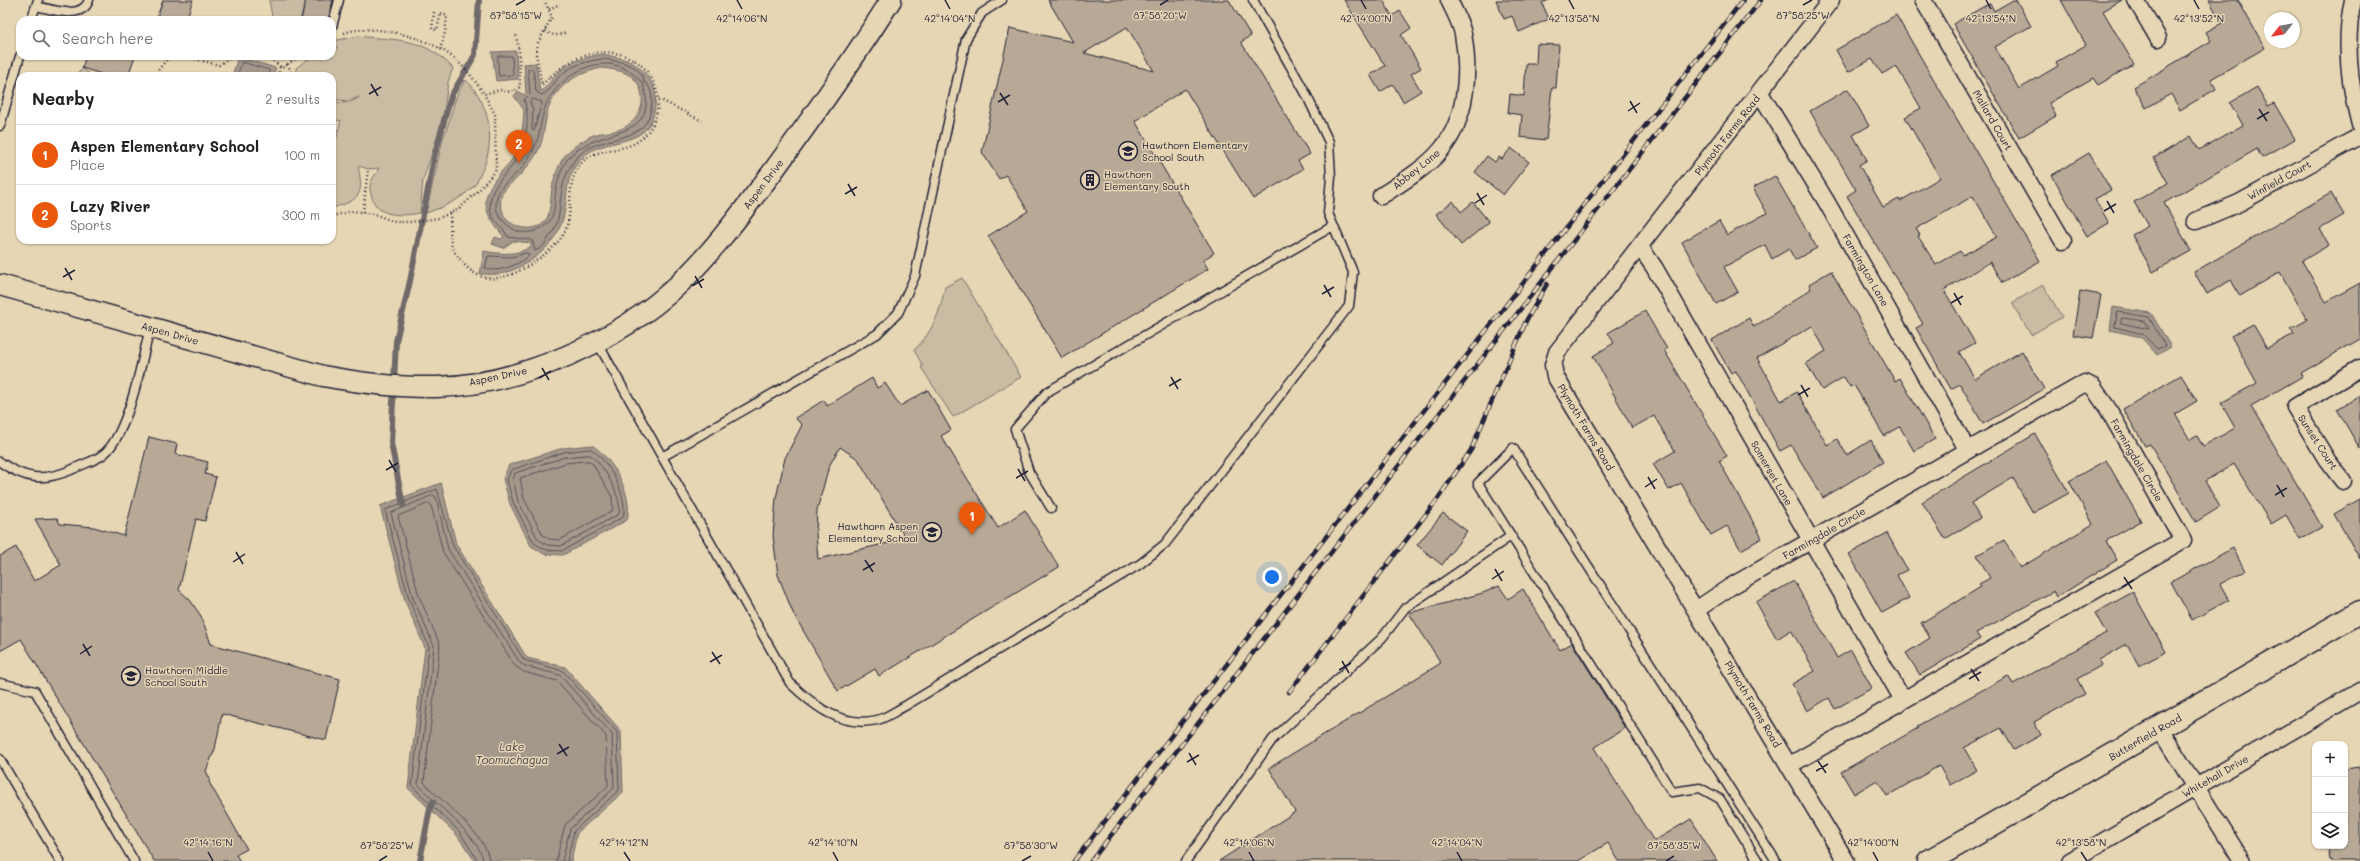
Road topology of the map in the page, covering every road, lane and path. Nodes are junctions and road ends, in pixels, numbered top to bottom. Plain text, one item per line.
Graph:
1 (89, 0) edge
2 (339, 0) edge
3 (544, 0) edge
4 (891, 0) edge
5 (1002, 0) edge
6 (1253, 0) edge
7 (1449, 0) edge
8 (1831, 0) edge
9 (1923, 0) edge
10 (2136, 0) edge
11 (2353, 0) edge
12 (37, 3) edge
13 (560, 4) dead end
14 (549, 9) junction
15 (434, 12) dead end
16 (32, 16) edge
17 (335, 16) edge
18 (545, 31) junction
19 (567, 32) dead end
20 (339, 34) dead end
21 (516, 35) dead end
22 (2158, 38) dead end
23 (442, 50) junction
24 (19, 60) edge
25 (167, 60) edge
26 (199, 60) edge
27 (227, 60) edge
28 (272, 60) edge
29 (294, 60) edge
30 (288, 64) junction
31 (280, 67) junction
32 (156, 72) edge
33 (279, 72) edge
34 (291, 72) edge
35 (1760, 93) junction
36 (484, 94) junction
37 (659, 99) junction
38 (702, 121) dead end
39 (2360, 125) edge
40 (0, 126) edge
41 (2360, 136) edge
42 (368, 169) dead end
43 (1380, 196) dead end
44 (363, 212) junction
45 (450, 213) junction
46 (336, 215) edge
47 (2196, 221) dead end
48 (1333, 226) junction
49 (2063, 241) dead end
50 (1640, 247) junction
51 (0, 285) edge
52 (150, 327) junction
53 (596, 341) junction
54 (2360, 368) edge
55 (1968, 449) junction
56 (662, 457) junction
57 (0, 462) edge
58 (2343, 481) dead end
59 (1051, 508) dead end
60 (1511, 536) junction
61 (1811, 540) junction
62 (1696, 610) junction
63 (2360, 612) edge
64 (0, 683) edge
65 (2360, 691) edge
66 (1903, 700) junction
67 (2159, 728) junction
68 (0, 759) edge
69 (1790, 765) junction
70 (2197, 787) junction
71 (60, 861) edge
72 (134, 861) edge
73 (1186, 861) edge
74 (1758, 861) edge
75 (1776, 861) edge
76 (1846, 861) edge
77 (1929, 861) edge
78 (2070, 861) edge
79 (2242, 861) edge

1 - 12 lane
2 - 17 lane
3 - 14 path
4 - 53 street, Aspen Drive
5 - 56 lane
6 - 48 lane
7 - 43 street, Abbey Lane
8 - 35 street, Plymoth Farms Road
9 - 49 street, Mallard Court
10 - 22 street
11 - 39 street
12 - 16 lane
13 - 14 path
14 - 18 path
15 - 23 path
18 - 19 path
18 - 37 path
20 - 23 path
21 - 36 path
23 - 36 path
24 - 40 lane
25 - 32 path
26 - 27 path
28 - 31 path
29 - 30 path
30 - 31 path
30 - 34 path
31 - 33 path
35 - 50 street, Plymoth Farms Road
35 - 55 street, Farmington Lane
36 - 45 path
37 - 38 path
37 - 45 path
41 - 47 street, Winfield Court
42 - 44 path
44 - 45 path
44 - 46 path
48 - 56 lane
48 - 59 lane
50 - 61 street, Somerset Lane
50 - 62 street, Plymoth Farms Road
51 - 52 street, Aspen Drive
52 - 53 street, Aspen Drive
52 - 57 lane
53 - 56 lane
54 - 58 street, Sunset Court
55 - 61 street, Farmingdale Circle
55 - 66 street, Farmingdale Circle
60 - 73 lane
60 - 74 lane
60 - 75 lane
61 - 62 street, Farmingdale Circle
61 - 66 street, Somerset Lane
62 - 69 street, Plymoth Farms Road
63 - 67 main road, Butterfield Road
64 - 72 lane
65 - 70 street, Whitehall Drive
66 - 69 street, Farmingdale Circle
67 - 70 street
67 - 77 main road, Butterfield Road
68 - 71 lane
69 - 76 street, Plymoth Farms Road
70 - 78 street, Whitehall Drive
70 - 79 street

